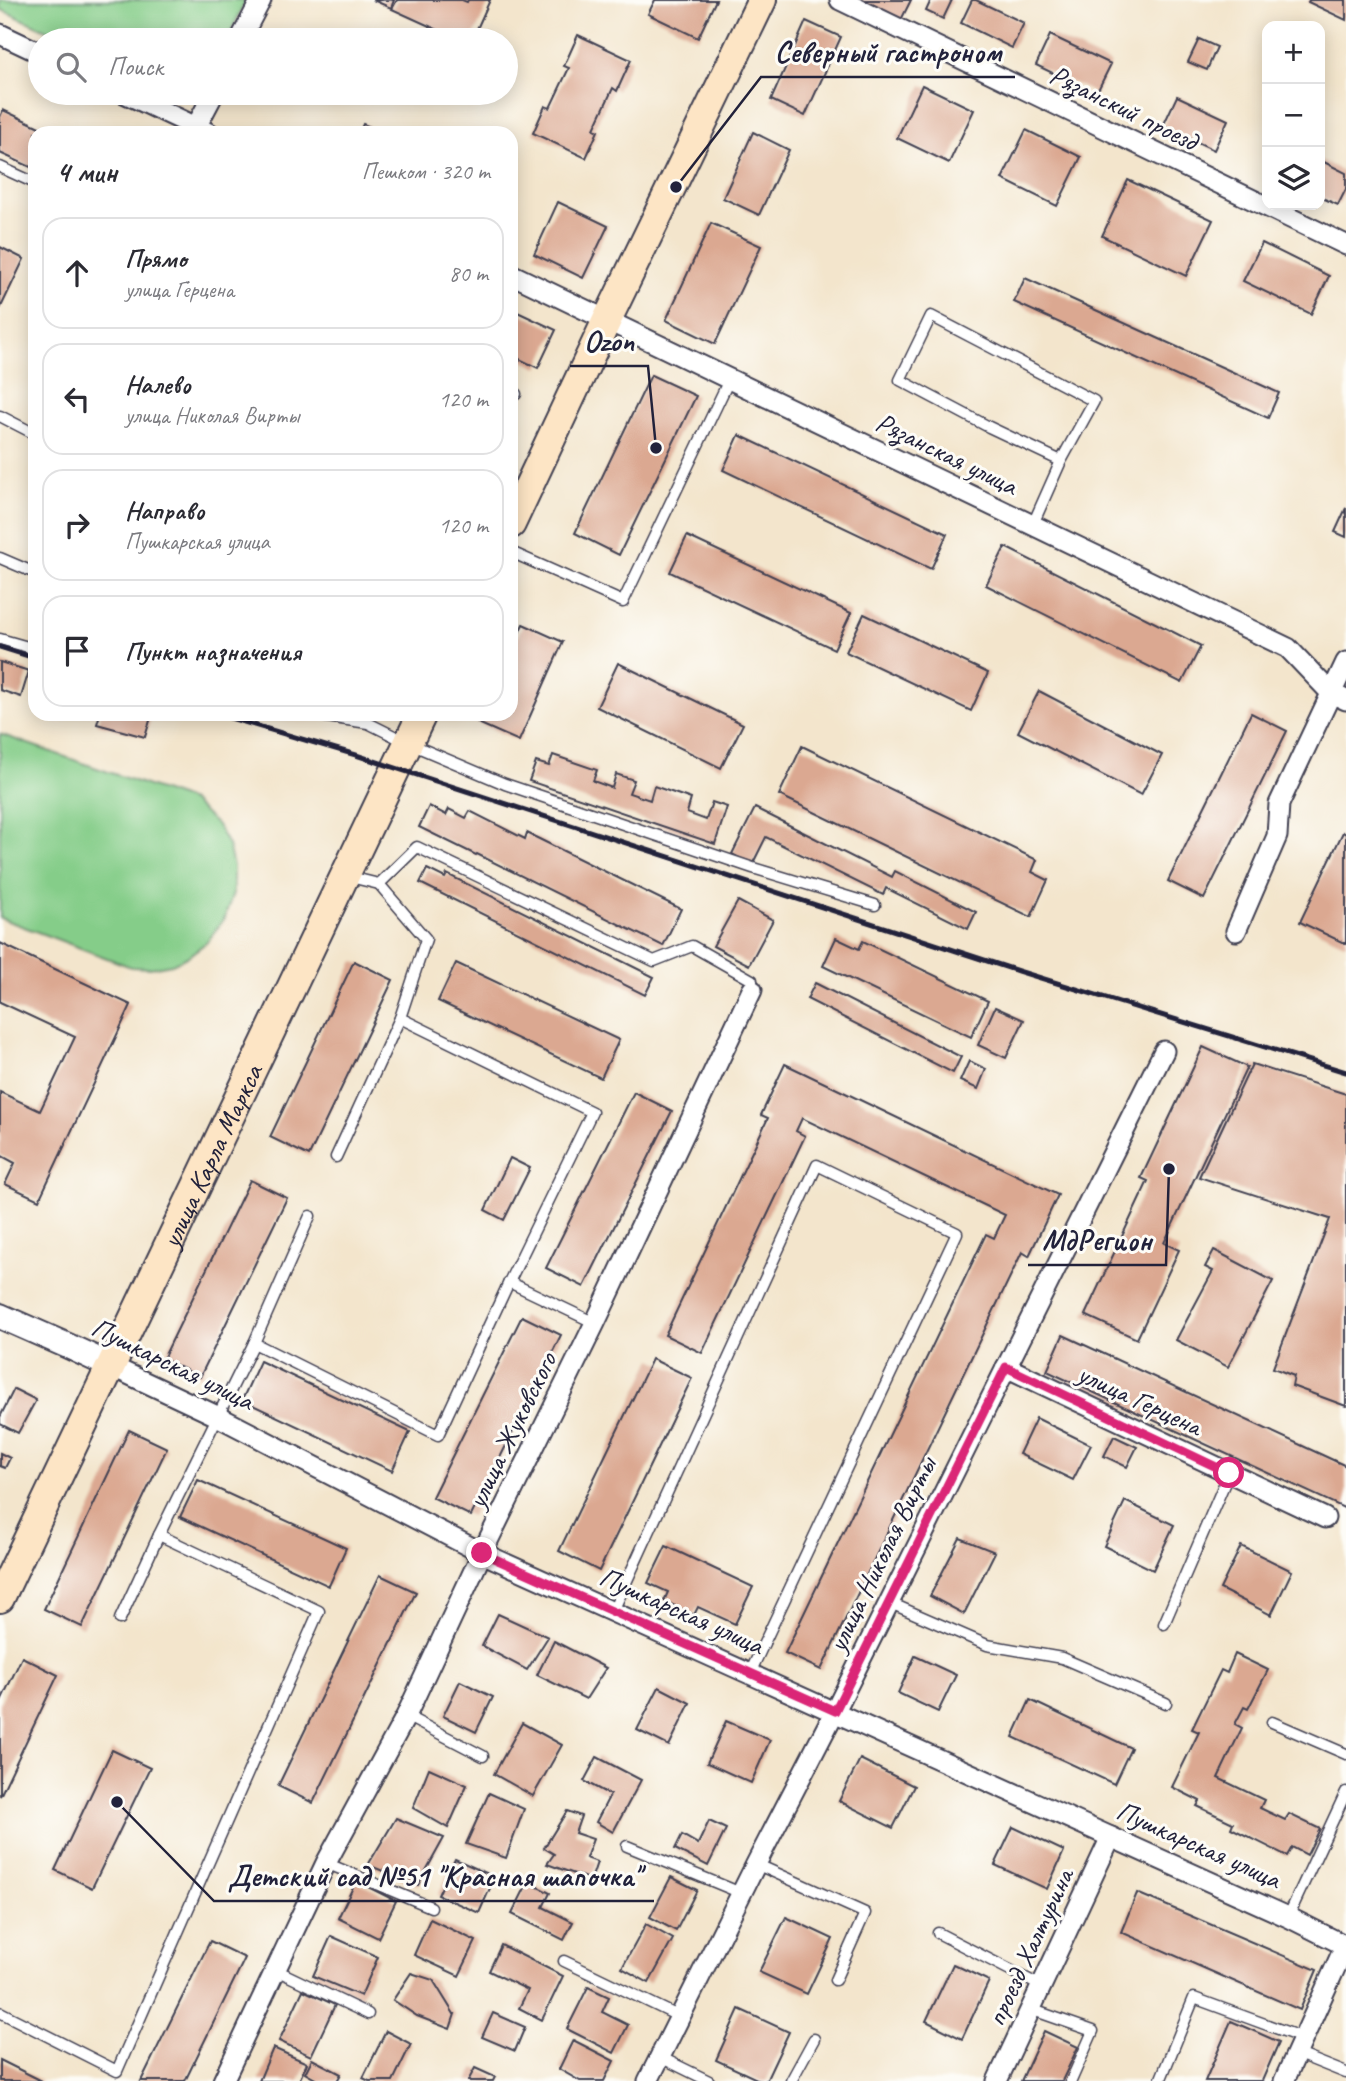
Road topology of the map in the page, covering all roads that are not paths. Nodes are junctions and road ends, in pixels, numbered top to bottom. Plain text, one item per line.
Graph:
1 (261, 0) edge
2 (762, 0) edge
3 (840, 0) edge
4 (246, 28) edge
5 (0, 34) edge
6 (28, 47) edge
7 (150, 105) edge
8 (210, 105) edge
9 (194, 126) edge
10 (204, 126) edge
11 (0, 167) edge
12 (28, 180) edge
13 (1346, 245) edge
14 (518, 277) edge
15 (607, 320) junction
16 (729, 380) junction
17 (0, 416) edge
18 (28, 430) edge
19 (1061, 461) junction
20 (518, 509) edge
21 (1033, 524) junction
22 (518, 555) edge
23 (0, 558) edge
24 (28, 570) edge
25 (0, 639) edge
26 (28, 647) edge
27 (1346, 662) edge
28 (1338, 697) edge
29 (354, 721) edge
30 (419, 721) edge
31 (408, 743) junction
32 (345, 876) junction
33 (379, 884) junction
34 (876, 905) dead end
35 (1236, 932) dead end
36 (752, 990) joint
37 (400, 1018) junction
38 (1164, 1051) dead end
39 (336, 1157) dead end
40 (310, 1216) dead end
41 (509, 1282) junction
42 (0, 1316) edge
43 (595, 1323) junction
44 (254, 1343) junction
45 (111, 1367) junction
46 (1006, 1367) junction
47 (216, 1416) junction
48 (1229, 1473) junction
49 (1325, 1518) dead end
50 (159, 1535) junction
51 (482, 1553) junction
52 (0, 1598) edge
53 (888, 1602) junction
54 (612, 1611) junction
55 (120, 1619) dead end
56 (1164, 1624) dead end
57 (750, 1673) junction
58 (1166, 1703) dead end
59 (835, 1711) junction
60 (406, 1716) junction
61 (1272, 1722) dead end
62 (1346, 1754) edge
63 (483, 1756) dead end
64 (1346, 1792) edge
65 (1111, 1837) junction
66 (627, 1846) dead end
67 (326, 1863) junction
68 (756, 1864) junction
69 (741, 1893) junction
70 (430, 1907) dead end
71 (1288, 1917) junction
72 (938, 1933) dead end
73 (1346, 1946) edge
74 (564, 1961) dead end
75 (276, 1970) junction
76 (835, 1980) dead end
77 (1041, 1986) junction
78 (1030, 2009) junction
79 (0, 2012) edge
80 (368, 2014) dead end
81 (680, 2017) junction
82 (814, 2039) dead end
83 (1299, 2045) junction
84 (660, 2057) junction
85 (1346, 2073) edge
86 (223, 2081) edge
87 (648, 2081) edge
88 (709, 2081) edge
89 (791, 2081) edge
90 (997, 2081) edge
91 (1072, 2081) edge
92 (1160, 2081) edge
93 (1283, 2081) edge

1 - 4 street
2 - 15 main road
3 - 13 street, Рязанский проезд
5 - 6 street
7 - 9 street
8 - 10 street
11 - 12 lane
14 - 15 street, Рязанская улица
15 - 16 street, Рязанская улица
15 - 20 main road
16 - 21 street, Рязанская улица
16 - 22 lane
17 - 18 lane
19 - 19 lane
19 - 21 lane
21 - 28 street, Рязанская улица
23 - 24 lane
25 - 26 lane
27 - 28 street
28 - 35 street
29 - 31 lane
30 - 31 main road, улица Карла Маркса
31 - 32 main road, улица Карла Маркса
31 - 34 lane
32 - 33 lane
32 - 45 main road, улица Карла Маркса
33 - 36 lane
33 - 37 lane
36 - 43 street, улица Жуковского
37 - 39 lane
37 - 41 lane
38 - 46 street, улица Николая Вирты
40 - 44 lane
41 - 43 lane
41 - 44 lane
42 - 45 street, Пушкарская улица
43 - 51 street, улица Жуковского
44 - 47 lane
45 - 47 street, Пушкарская улица
45 - 52 main road, улица Карла Маркса
46 - 48 street, улица Герцена
46 - 53 street, улица Николая Вирты
47 - 50 lane
47 - 51 street, Пушкарская улица
48 - 49 street, улица Герцена
48 - 56 lane
50 - 55 lane
50 - 79 lane
51 - 54 street, Пушкарская улица
51 - 60 street, улица Жуковского
53 - 58 lane
53 - 59 street, улица Николая Вирты
54 - 57 street, Пушкарская улица
54 - 57 lane
57 - 59 street, Пушкарская улица
59 - 65 street, Пушкарская улица
59 - 68 street, улица Николая Вирты
60 - 63 lane
60 - 67 street, улица Жуковского
61 - 62 lane
64 - 71 lane
65 - 71 street, Пушкарская улица
65 - 77 street, проезд Халтурина
66 - 69 lane
67 - 70 lane
67 - 75 street, улица Жуковского
68 - 69 street, улица Николая Вирты
68 - 76 lane
69 - 81 street, улица Николая Вирты
71 - 73 street, Пушкарская улица
72 - 77 lane
73 - 83 street
74 - 81 lane
75 - 80 lane
75 - 86 street, улица Жуковского
77 - 78 street, проезд Халтурина
78 - 90 street, проезд Халтурина
78 - 91 lane
81 - 84 street, улица Николая Вирты
82 - 89 lane
83 - 85 lane
83 - 92 lane
83 - 93 street
84 - 87 street, улица Николая Вирты
84 - 88 lane

